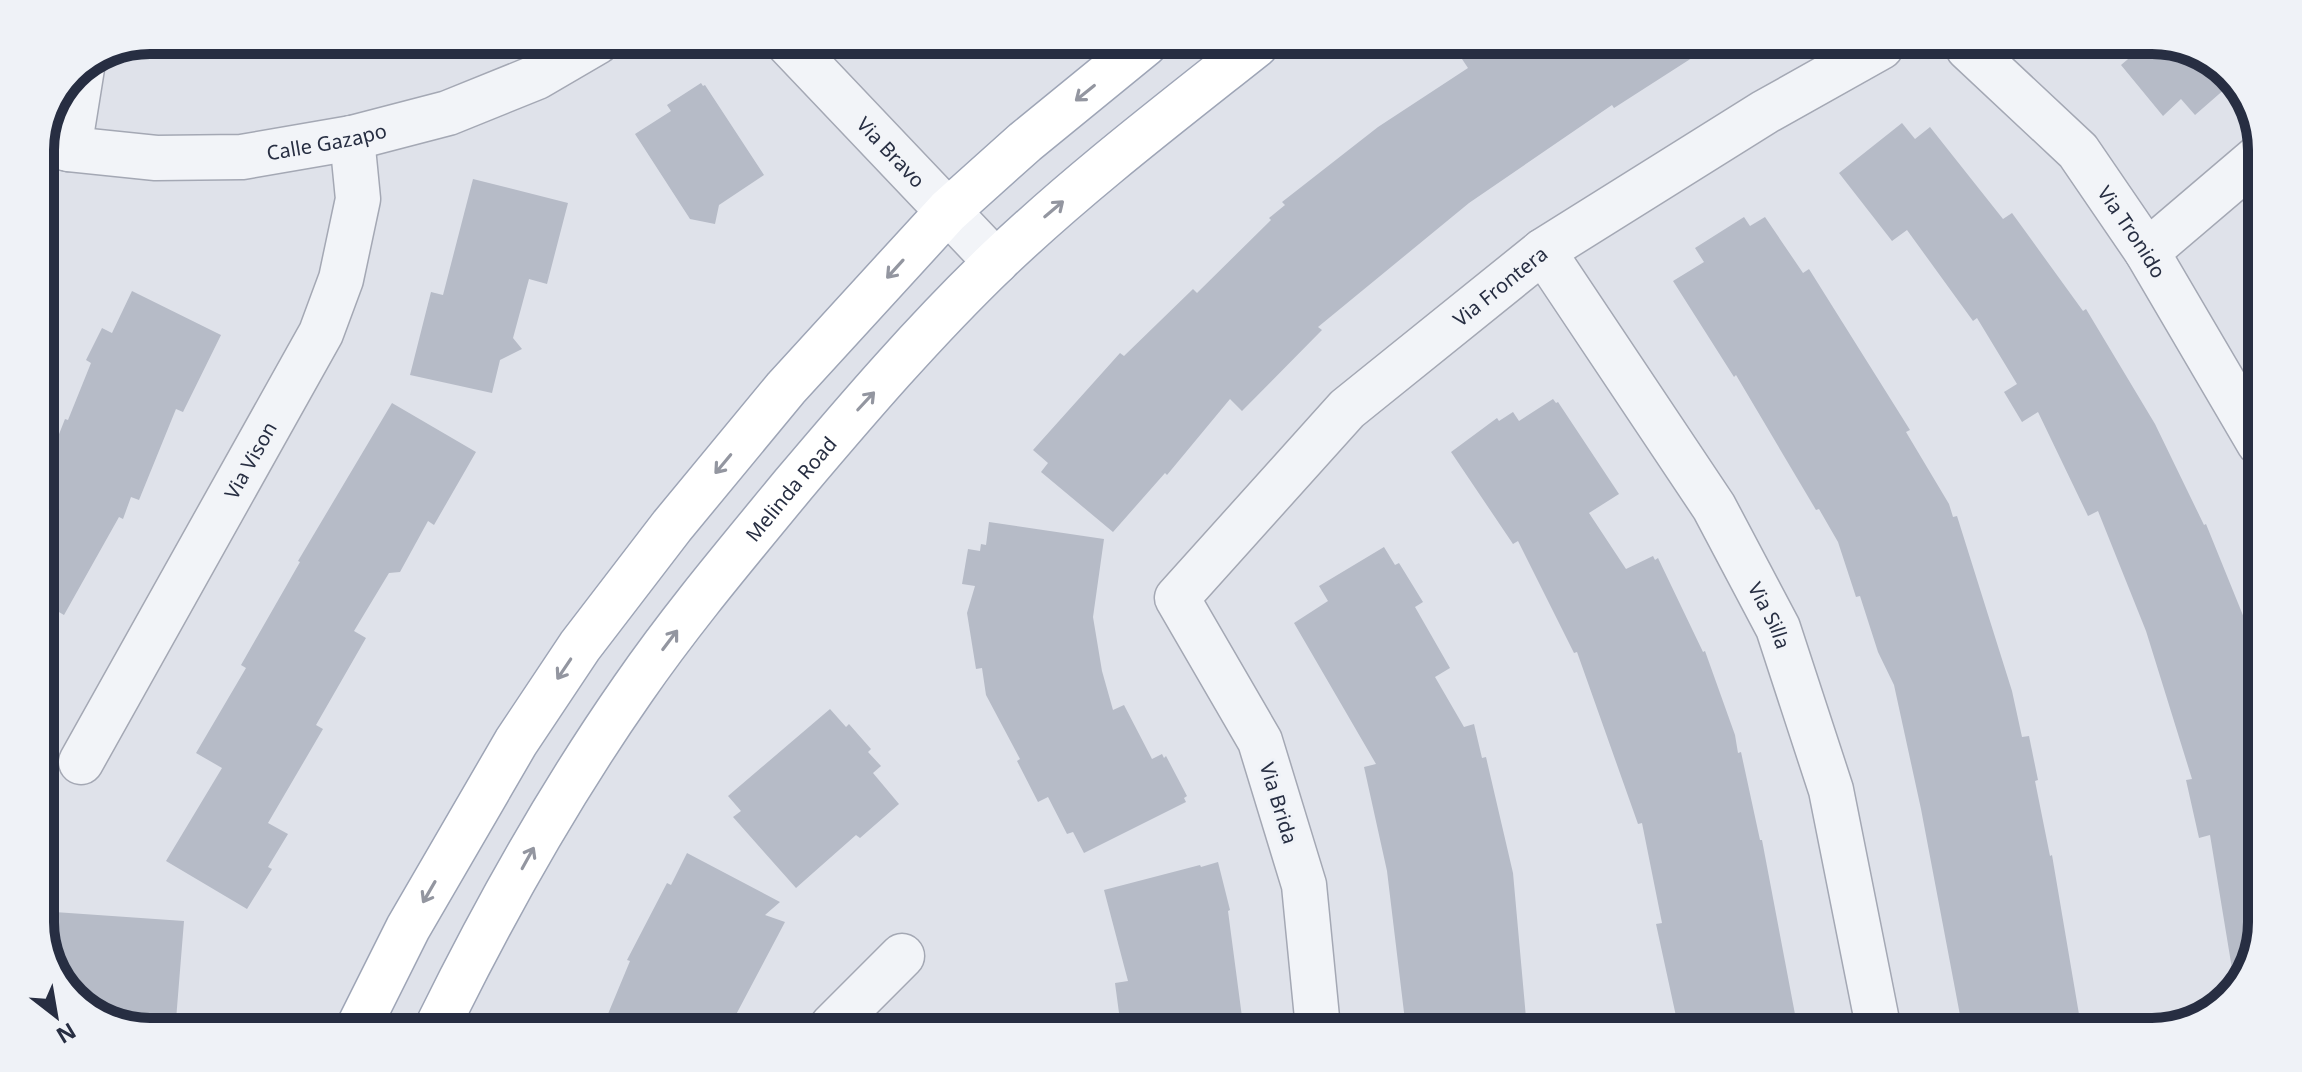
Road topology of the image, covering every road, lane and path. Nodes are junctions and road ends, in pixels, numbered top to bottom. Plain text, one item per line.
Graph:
1 (576, 54) edge
2 (798, 54) edge
3 (1133, 54) edge
4 (1245, 54) edge
5 (1869, 54) edge
6 (1974, 54) edge
7 (73, 93) edge
8 (352, 138) junction
9 (55, 146) edge
10 (2248, 166) edge
11 (948, 211) junction
12 (1543, 251) junction
13 (2147, 252) junction
14 (996, 262) junction
15 (2248, 424) edge
16 (1177, 598) joint
17 (81, 762) dead end
18 (902, 956) dead end
19 (363, 1018) edge
20 (442, 1018) edge
21 (840, 1018) edge
22 (1317, 1018) edge
23 (1876, 1018) edge

1 - 8 street, Calle Gazapo
2 - 11 street, Via Bravo
3 -> 11 main road
14 -> 4 main road, Melinda Road
5 - 12 street, Via Frontera
6 - 13 street, Via Tronido
7 - 9 street
8 - 9 street, Calle Gazapo
8 - 17 street, Via Vison
10 - 13 street
11 - 14 street, Via Bravo
11 -> 19 main road
12 - 16 street, Via Frontera
12 - 23 street, Via Silla
13 - 15 street, Via Tronido
20 -> 14 main road, Melinda Road
16 - 22 street, Via Brida
18 - 21 street

